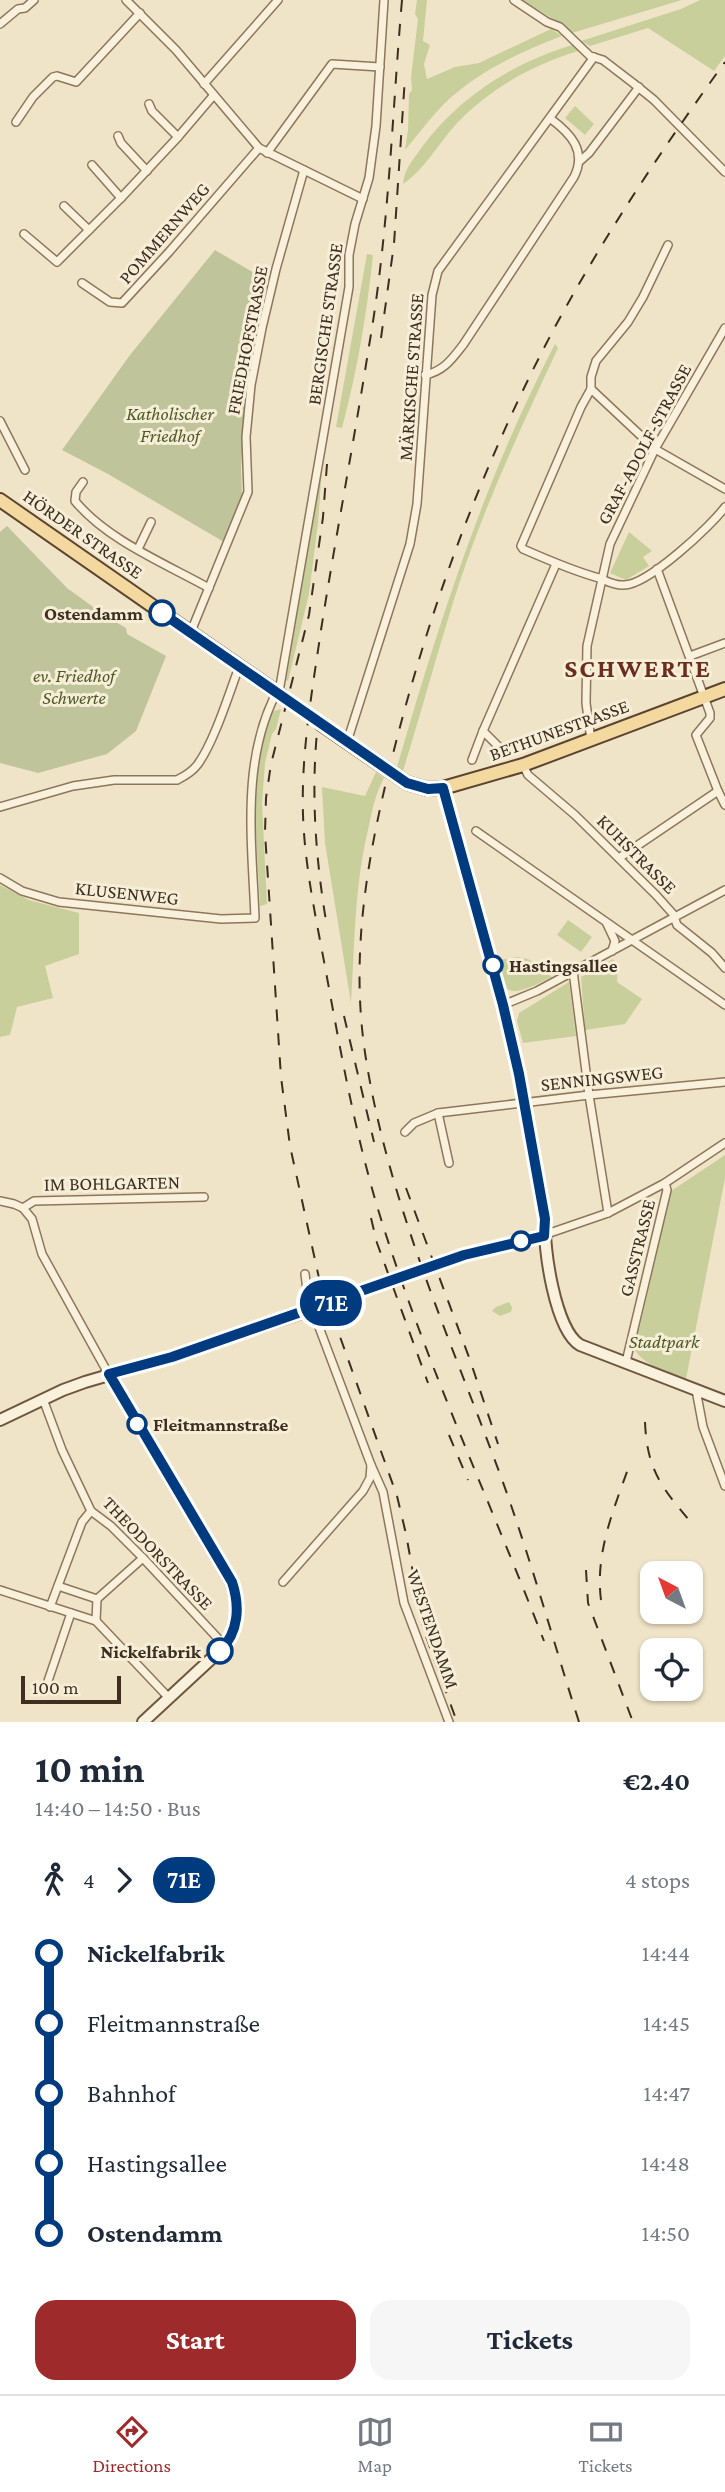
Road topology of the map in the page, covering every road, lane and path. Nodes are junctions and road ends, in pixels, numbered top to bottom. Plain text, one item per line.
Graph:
1 (34, 0) edge
2 (126, 0) edge
3 (278, 0) edge
4 (384, 0) edge
5 (514, 0) edge
6 (140, 13) junction
7 (0, 24) edge
8 (594, 57) junction
9 (380, 67) junction
10 (204, 84) junction
11 (639, 87) junction
12 (214, 96) junction
13 (149, 104) dead end
14 (551, 119) junction
15 (16, 122) dead end
16 (118, 136) dead end
17 (177, 137) junction
18 (259, 148) junction
19 (267, 153) junction
20 (579, 161) junction
21 (92, 165) dead end
22 (304, 170) junction
23 (147, 171) junction
24 (725, 172) edge
25 (121, 198) junction
26 (363, 198) junction
27 (64, 206) dead end
28 (89, 230) junction
29 (24, 234) dead end
30 (668, 245) dead end
31 (57, 262) junction
32 (67, 265) dead end
33 (82, 283) dead end
34 (725, 328) edge
35 (425, 375) junction
36 (591, 389) junction
37 (0, 421) edge
38 (656, 449) junction
39 (25, 470) dead end
40 (83, 482) dead end
41 (725, 489) edge
42 (0, 500) edge
43 (725, 507) edge
44 (151, 522) dead end
45 (138, 548) junction
46 (556, 564) junction
47 (657, 569) junction
48 (602, 579) junction
49 (209, 588) junction
50 (190, 634) junction
51 (725, 643) edge
52 (690, 656) junction
53 (239, 667) junction
54 (725, 689) edge
55 (279, 694) junction
56 (705, 697) junction
57 (321, 724) tunnel mouth
58 (483, 731) junction
59 (591, 740) junction
60 (347, 741) junction
61 (505, 753) dead end
62 (472, 760) dead end
63 (523, 765) junction
64 (443, 788) junction
65 (718, 791) junction
66 (725, 805) edge
67 (0, 807) edge
68 (476, 831) dead end
69 (619, 858) junction
70 (0, 878) edge
71 (725, 890) edge
72 (674, 918) junction
73 (607, 923) junction
74 (632, 940) junction
75 (612, 951) junction
76 (725, 968) edge
77 (573, 971) junction
78 (503, 1005) junction
79 (725, 1005) edge
80 (725, 1082) edge
81 (589, 1095) junction
82 (524, 1102) junction
83 (438, 1113) junction
84 (404, 1132) dead end
85 (725, 1143) edge
86 (449, 1163) dead end
87 (665, 1183) junction
88 (204, 1196) dead end
89 (0, 1201) edge
90 (23, 1208) junction
91 (608, 1213) junction
92 (544, 1236) junction
93 (437, 1265) tunnel mouth
94 (305, 1275) dead end
95 (325, 1305) tunnel mouth
96 (313, 1309) junction
97 (626, 1362) junction
98 (109, 1374) junction
99 (696, 1390) junction
100 (43, 1399) junction
101 (725, 1401) edge
102 (0, 1420) edge
103 (371, 1465) junction
104 (725, 1486) edge
105 (91, 1511) junction
106 (143, 1558) junction
107 (283, 1582) dead end
108 (58, 1587) junction
109 (0, 1590) edge
110 (97, 1600) junction
111 (50, 1606) junction
112 (71, 1613) junction
113 (96, 1621) junction
114 (225, 1646) junction
115 (48, 1681) dead end
116 (169, 1698) junction
117 (143, 1722) edge
118 (449, 1722) edge

1 - 7 street
2 - 6 street
3 - 10 street
4 - 9 street, BERGISCHE STRASSE
5 - 8 street
6 - 10 street
6 - 15 street
8 - 11 street
8 - 14 street, MÄRKISCHE STRASSE
9 - 19 street
9 - 26 street, BERGISCHE STRASSE
10 - 12 street
11 - 20 street
11 - 24 street
12 - 17 street
12 - 18 street
13 - 17 street
14 - 20 street
14 - 35 street, MÄRKISCHE STRASSE
16 - 23 street
17 - 23 street
18 - 19 street
18 - 33 street, POMMERNWEG
19 - 22 street
20 - 35 street
21 - 25 street
22 - 26 street
22 - 49 street, FRIEDHOFSTRASSE
23 - 25 street
25 - 28 street
26 - 55 street, BERGISCHE STRASSE
27 - 28 street
28 - 31 street
29 - 31 street
30 - 36 street
31 - 32 street
34 - 38 street, GRAF-ADOLF-STRASSE
35 - 60 street, MÄRKISCHE STRASSE
36 - 38 street
36 - 46 street
37 - 39 street
38 - 41 street
38 - 48 street, GRAF-ADOLF-STRASSE
40 - 45 street
42 - 50 main road, HÖRDER STRASSE
43 - 47 street
44 - 45 street
45 - 49 street
46 - 48 street
46 - 58 street
47 - 48 street
47 - 52 street
48 - 59 street, GRAF-ADOLF-STRASSE
49 - 50 street, FRIEDHOFSTRASSE
50 - 53 main road, HÖRDER STRASSE
51 - 52 street
52 - 56 street
53 - 55 main road, HÖRDER STRASSE
53 - 67 street
54 - 56 main road, BETHUNESTRASSE
55 - 70 street, KLUSENWEG
56 - 59 main road, BETHUNESTRASSE
56 - 65 street
57 - 60 main road
58 - 61 street
58 - 62 street
59 - 63 main road, BETHUNESTRASSE
60 - 64 main road
63 - 64 main road, BETHUNESTRASSE
63 - 69 street, KUHSTRASSE
64 - 78 main road
65 - 66 street
65 - 69 street
68 - 73 street
69 - 72 street, KUHSTRASSE
71 - 72 street
72 - 74 street
72 - 76 street, KUHSTRASSE
73 - 74 street
73 - 75 street
74 - 75 street
74 - 79 street
75 - 77 street
77 - 78 street
77 - 81 street
78 - 82 main road
80 - 81 street, SENNINGSWEG
81 - 82 street, SENNINGSWEG
81 - 91 street
82 - 83 street, SENNINGSWEG
82 - 92 main road
83 - 84 street, SENNINGSWEG
83 - 86 street
85 - 87 street
87 - 91 street
87 - 97 street, GASSTRASSE
88 - 90 street, IM BOHLGARTEN
89 - 90 street, IM BOHLGARTEN
90 - 98 street, IM BOHLGARTEN
91 - 92 street
92 - 93 main road
92 - 97 main road
94 - 96 street
95 - 96 main road
96 - 98 main road
96 - 103 street, WESTENDAMM
97 - 99 main road
98 - 100 main road
98 - 114 main road
99 - 101 main road
99 - 104 street
100 - 102 main road
100 - 105 street, THEODORSTRASSE
103 - 107 street
103 - 118 street, WESTENDAMM
105 - 106 street, THEODORSTRASSE
105 - 108 street
106 - 110 street
106 - 114 street, THEODORSTRASSE
108 - 110 street
108 - 111 street
109 - 111 street
110 - 113 street
111 - 112 street
112 - 113 street
112 - 115 street
113 - 116 street
114 - 116 main road
116 - 117 main road

